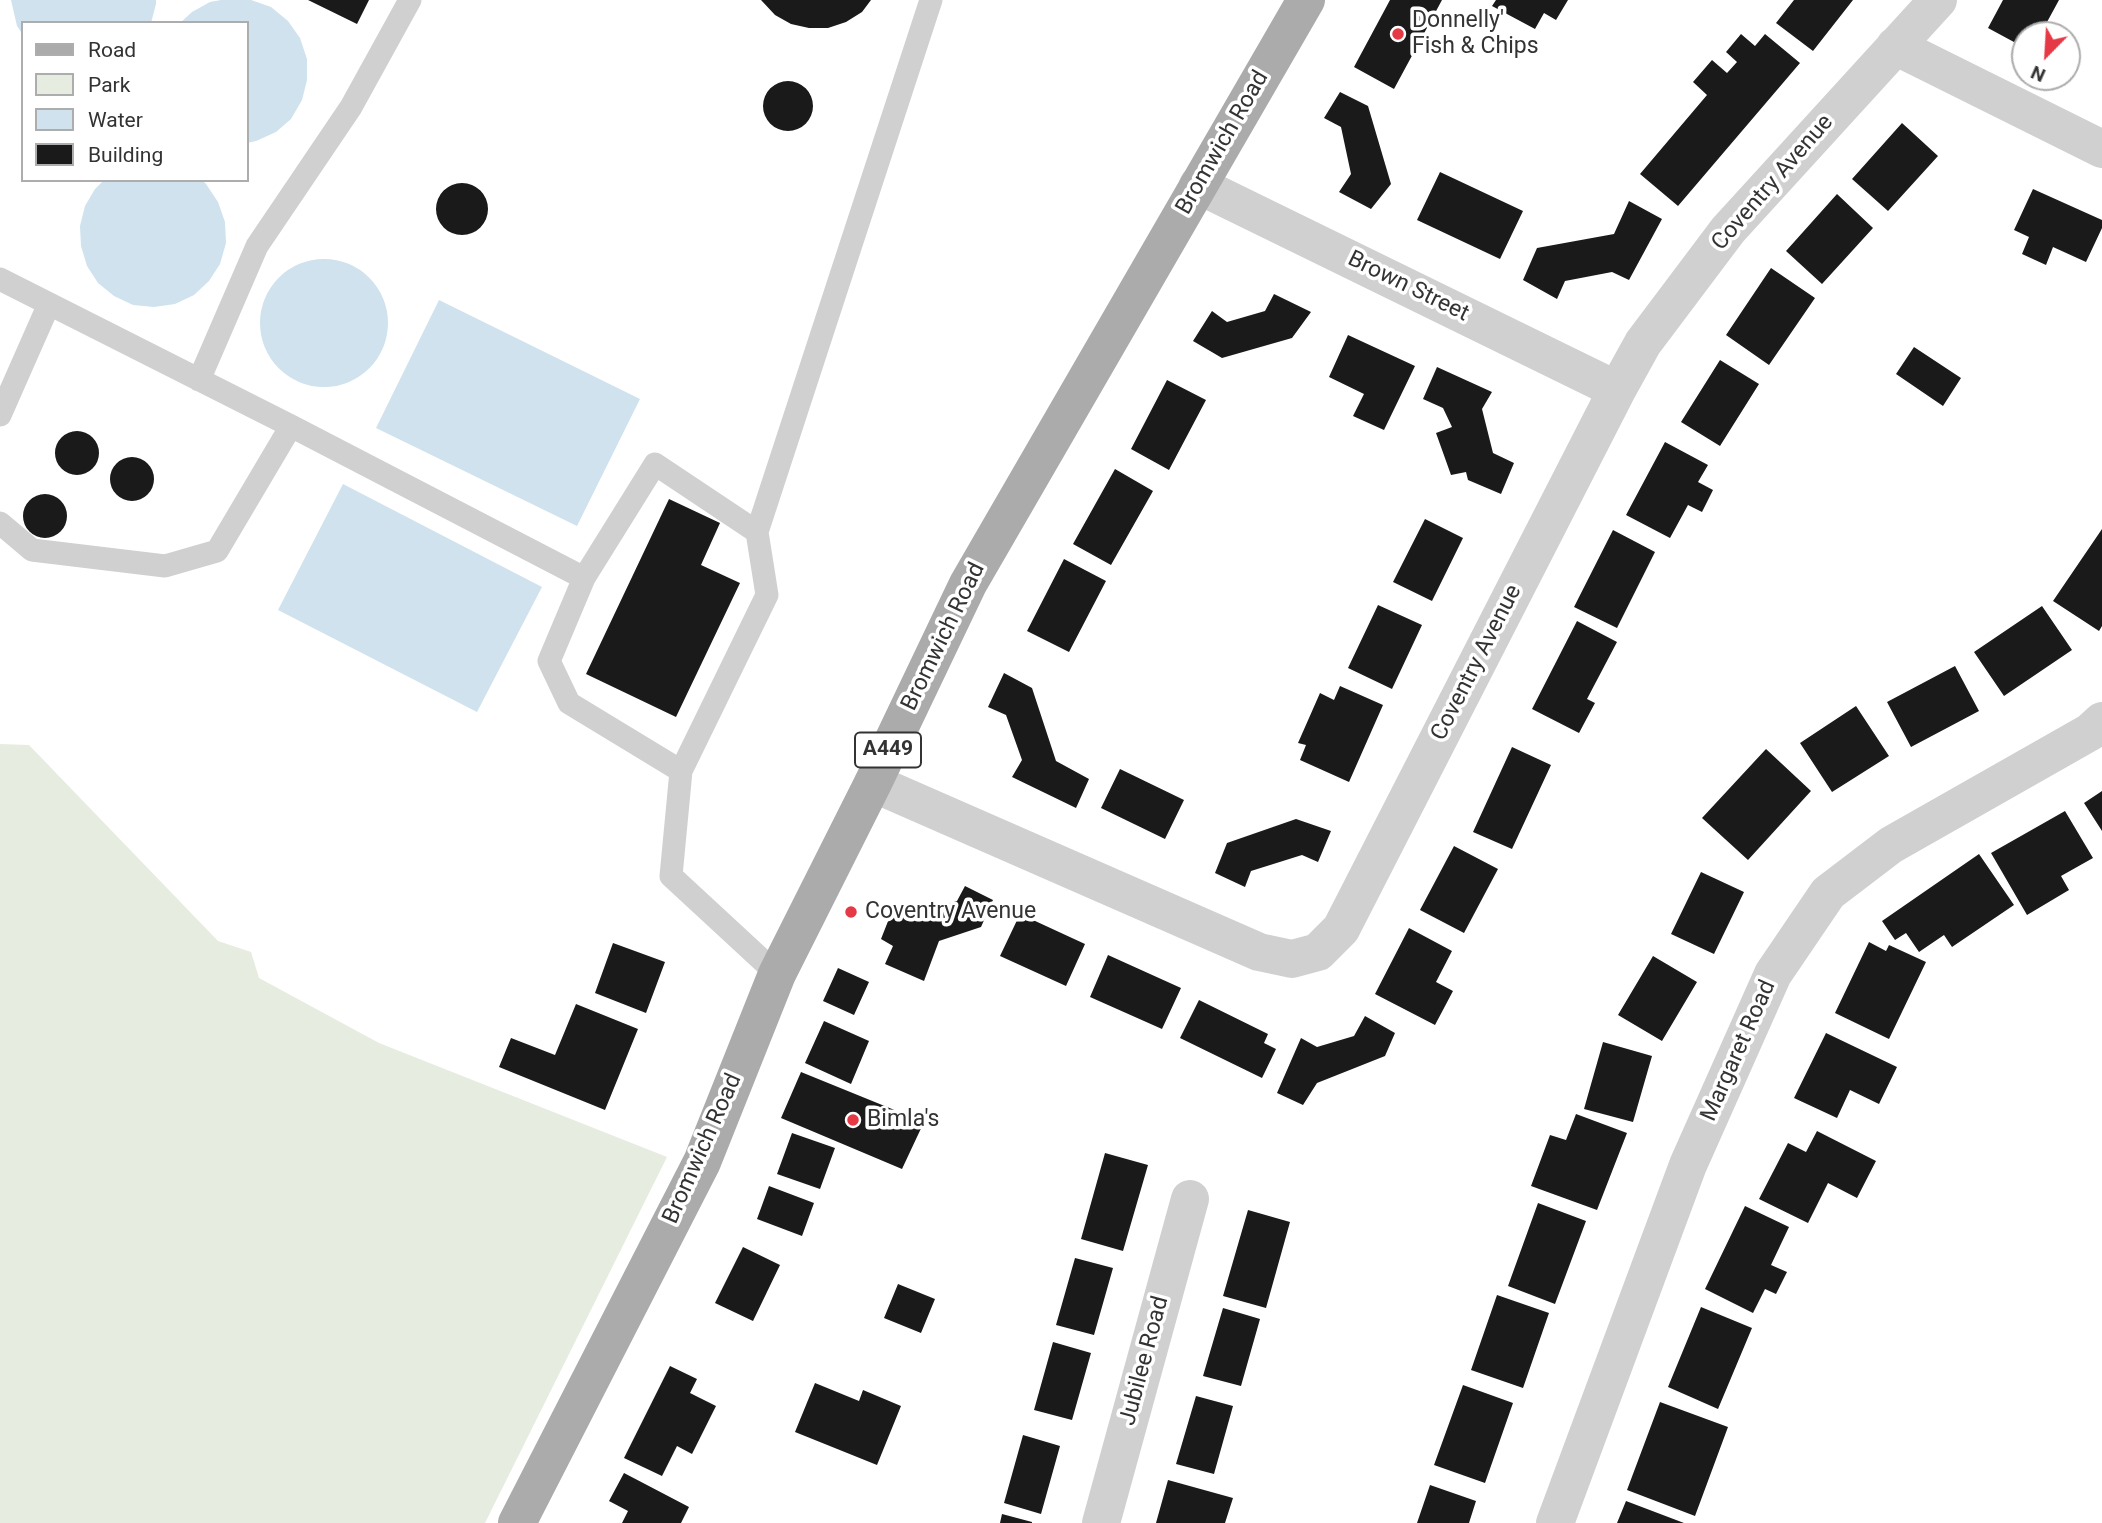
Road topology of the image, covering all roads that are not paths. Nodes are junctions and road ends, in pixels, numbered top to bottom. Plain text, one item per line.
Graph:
1 (411, 0) edge
2 (931, 0) edge
3 (1306, 0) edge
4 (1938, 0) edge
5 (1895, 46) junction
6 (2102, 149) edge
7 (1198, 185) junction
8 (0, 279) edge
9 (49, 304) junction
10 (199, 380) junction
11 (1617, 390) junction
12 (0, 415) edge
13 (291, 426) junction
14 (0, 523) edge
15 (757, 532) junction
16 (584, 578) junction
17 (2102, 720) edge
18 (681, 771) junction
19 (873, 783) junction
20 (777, 974) junction
21 (1190, 1199) dead end
22 (517, 1523) edge
23 (1101, 1523) edge
24 (1555, 1523) edge

1 - 10 lane
2 - 15 lane
3 - 7 main road, Bromwich Road / A449
4 - 5 street, Coventry Avenue
5 - 6 street
5 - 11 street, Coventry Avenue
7 - 11 street, Brown Street
7 - 19 main road, Bromwich Road / A449
8 - 9 lane
9 - 10 lane
9 - 12 lane
10 - 13 lane
11 - 19 street, Coventry Avenue
13 - 14 lane
13 - 16 lane
15 - 16 lane
15 - 18 lane
16 - 18 lane
17 - 24 street, Margaret Road
18 - 20 lane
19 - 20 main road, Bromwich Road / A449
20 - 22 main road, Bromwich Road / A449
21 - 23 street, Jubilee Road

